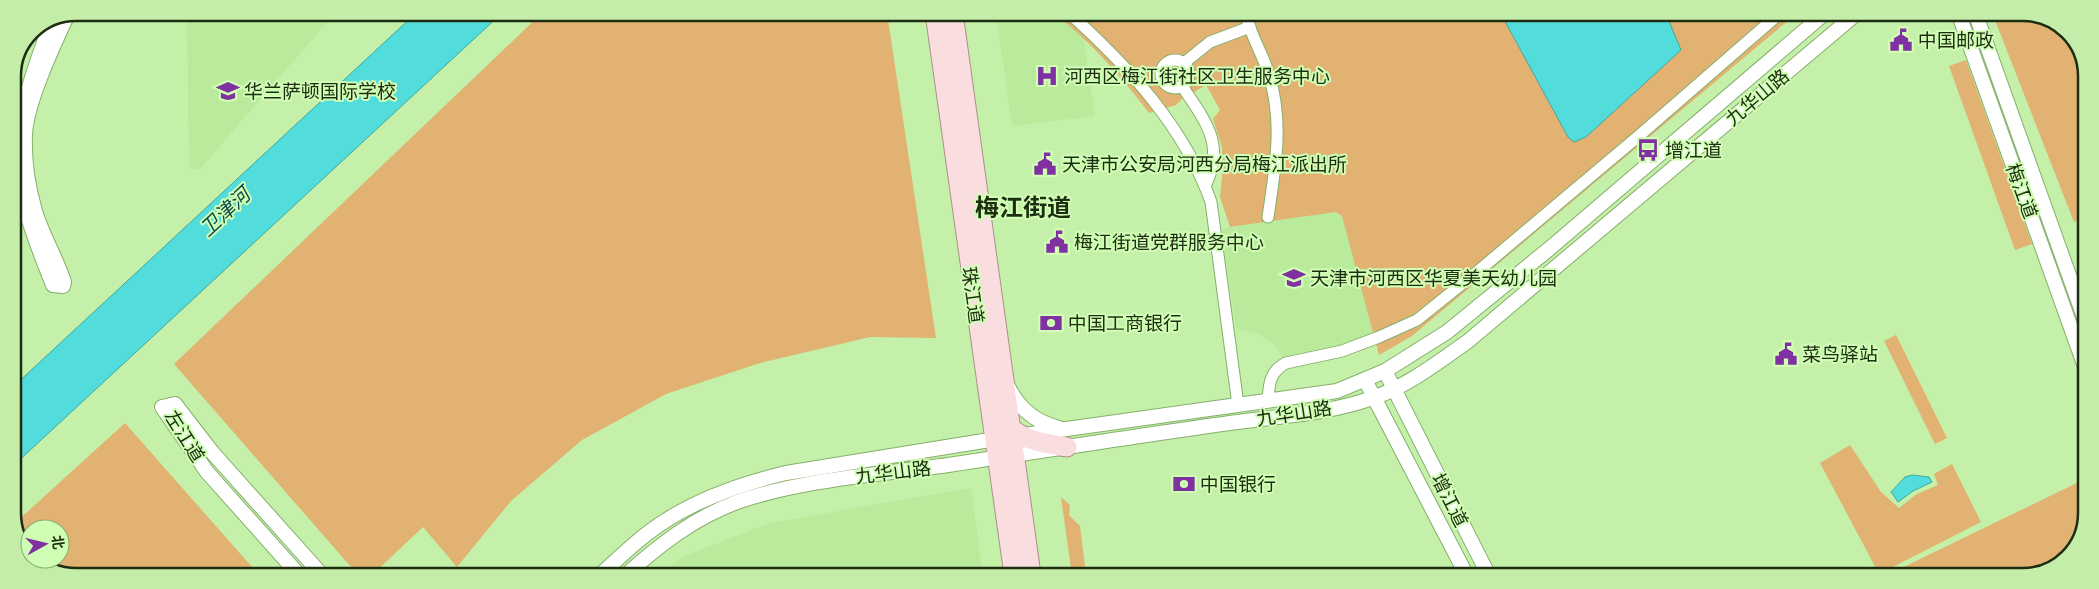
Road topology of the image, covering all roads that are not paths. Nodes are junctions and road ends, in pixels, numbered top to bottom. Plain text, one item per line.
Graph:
1 (936, 21) edge
2 (954, 21) edge
3 (1077, 21) edge
4 (1248, 21) edge
5 (1764, 21) edge
6 (1771, 21) edge
7 (1816, 21) edge
8 (1848, 21) edge
9 (1961, 21) edge
10 (1978, 21) edge
11 (64, 22) edge
12 (1766, 25) junction
13 (1250, 27) junction
14 (49, 28) edge
15 (1184, 63) junction
16 (1164, 83) junction
17 (1182, 86) junction
18 (1148, 95) junction
19 (21, 112) edge
20 (21, 181) edge
21 (1206, 186) junction
22 (1268, 217) dead end
23 (2078, 300) edge
24 (2078, 347) edge
25 (1385, 371) junction
26 (994, 376) junction
27 (1366, 380) junction
28 (1393, 389) junction
29 (1376, 397) junction
30 (1268, 400) junction
31 (1238, 405) junction
32 (1066, 438) junction
33 (1008, 442) junction
34 (293, 568) edge
35 (316, 568) edge
36 (608, 568) edge
37 (634, 568) edge
38 (1014, 568) edge
39 (1029, 568) edge
40 (1463, 568) edge
41 (1485, 568) edge

1 - 26 main road, 珠江道
2 - 26 main road, 珠江道
3 - 18 street
4 - 13 street
5 - 12 street
6 - 12 street
7 - 25 street, 九华山路
8 - 28 street, 九华山路
9 - 24 street, 梅江道
10 - 23 street, 梅江道
11 - 20 street
12 - 30 street
13 - 15 street
13 - 22 street
14 - 19 street
15 - 16 street
15 - 17 street
16 - 17 street
16 - 18 street
17 - 21 street
18 - 21 street
21 - 31 street
25 - 27 street, 九华山路
25 - 28 street, 增江道
26 - 32 street
26 - 33 main road, 珠江道
27 - 29 street, 增江道
27 - 30 street, 九华山路
28 - 29 street, 九华山路
28 - 41 street, 增江道
29 - 32 street, 九华山路
29 - 40 street, 增江道
30 - 31 street, 九华山路
31 - 32 street, 九华山路
32 - 33 main road
33 - 36 street, 九华山路
33 - 37 street, 九华山路
33 - 38 main road, 珠江道
33 - 39 main road, 珠江道
34 - 35 street, 左江道

